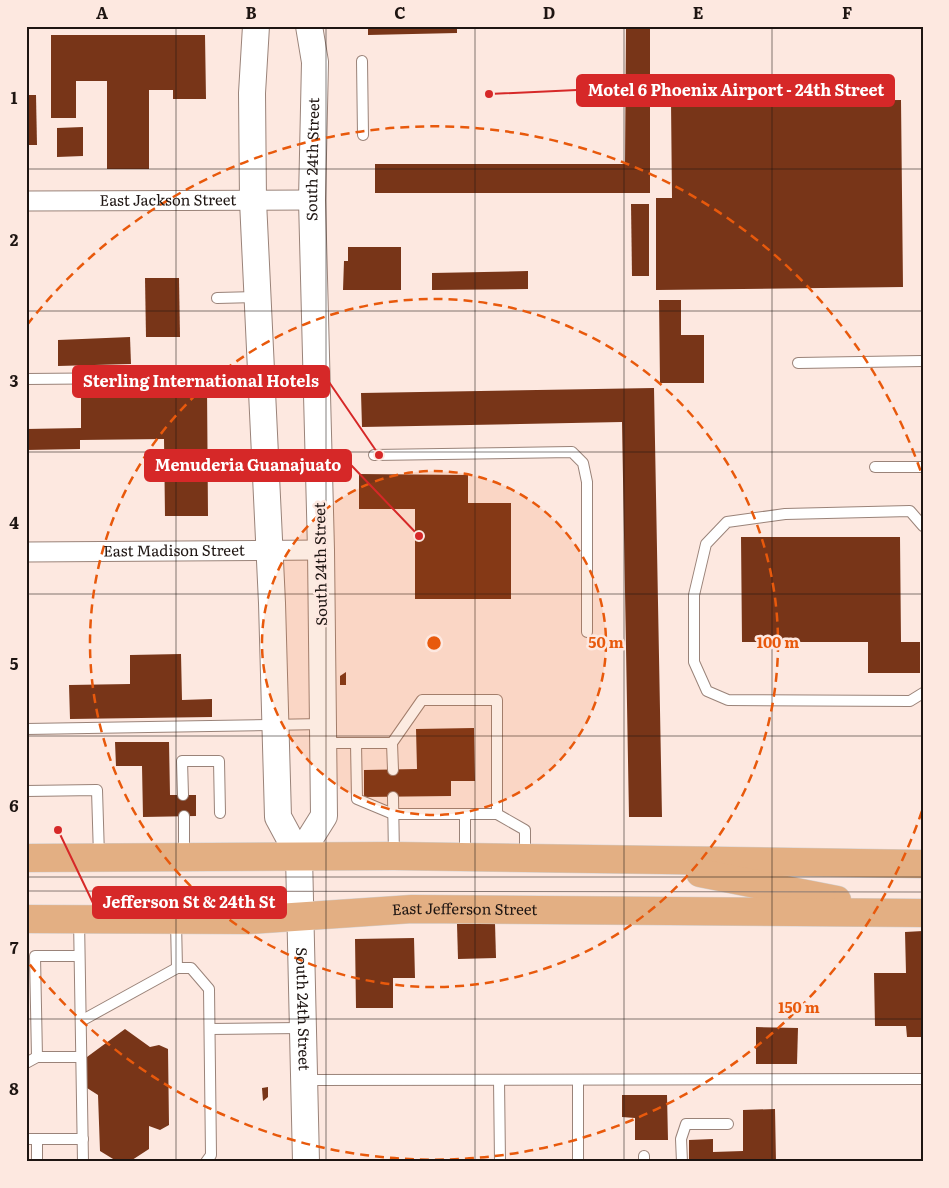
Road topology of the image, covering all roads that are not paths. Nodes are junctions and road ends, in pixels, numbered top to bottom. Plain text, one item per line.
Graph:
1 (256, 26) edge
2 (309, 26) edge
3 (324, 26) edge
4 (362, 61) dead end
5 (315, 62) junction
6 (363, 135) dead end
7 (312, 200) junction
8 (253, 201) junction
9 (26, 202) edge
10 (257, 297) junction
11 (217, 298) dead end
12 (923, 362) edge
13 (798, 363) dead end
14 (260, 377) junction
15 (26, 379) edge
16 (374, 454) dead end
17 (875, 467) dead end
18 (923, 467) edge
19 (923, 526) edge
20 (269, 550) junction
21 (321, 550) junction
22 (26, 552) edge
23 (587, 632) dead end
24 (923, 693) edge
25 (276, 725) junction
26 (26, 728) edge
27 (323, 734) junction
28 (356, 743) junction
29 (392, 743) junction
30 (393, 770) dead end
31 (26, 791) edge
32 (183, 795) dead end
33 (393, 797) dead end
34 (220, 813) dead end
35 (393, 814) junction
36 (466, 814) junction
37 (497, 814) junction
38 (184, 816) dead end
39 (299, 856) junction
40 (394, 856) junction
41 (99, 857) junction
42 (184, 857) junction
43 (465, 857) junction
44 (26, 858) edge
45 (525, 858) junction
46 (633, 859) junction
47 (923, 864) edge
48 (913, 912) edge
49 (302, 916) junction
50 (79, 918) junction
51 (26, 919) edge
52 (176, 919) junction
53 (31, 956) edge
54 (79, 956) junction
55 (177, 968) junction
56 (81, 1021) junction
57 (304, 1028) junction
58 (210, 1029) junction
59 (37, 1057) junction
60 (81, 1058) junction
61 (26, 1063) edge
62 (923, 1079) edge
63 (304, 1080) junction
64 (499, 1080) junction
65 (578, 1080) junction
66 (728, 1124) dead end
67 (32, 1139) edge
68 (83, 1139) junction
69 (37, 1162) edge
70 (84, 1162) edge
71 (206, 1162) edge
72 (306, 1162) edge
73 (500, 1162) edge
74 (578, 1162) edge
75 (682, 1162) edge

1 - 8 main road, South 24th Street
2 - 5 main road, South 24th Street
3 - 5 main road
4 - 6 lane
5 - 7 main road, South 24th Street
7 - 8 street, East Jackson Street
7 - 21 main road, South 24th Street
8 - 9 street, East Jackson Street
8 - 10 main road, South 24th Street
10 - 11 lane
10 - 14 main road, South 24th Street
12 - 13 lane
14 - 15 lane
14 - 20 main road, South 24th Street
16 - 23 lane
17 - 18 lane
19 - 24 lane
20 - 21 street, East Madison Street
20 - 22 street, East Madison Street
20 - 25 main road, South 24th Street
21 - 27 main road, South 24th Street
25 - 26 lane
25 - 27 lane
25 - 39 main road, South 24th Street
27 - 28 lane
27 - 39 main road, South 24th Street
28 - 29 lane
28 - 35 lane
29 - 30 lane
29 - 37 lane
31 - 41 lane
32 - 34 lane
33 - 35 lane
35 - 36 lane
35 - 40 lane
36 - 37 lane
36 - 43 lane
37 - 45 lane
38 - 42 lane
39 - 40 main road, East Jefferson Street
39 - 42 main road, East Jefferson Street
39 - 49 main road, South 24th Street
40 - 43 main road, East Jefferson Street
41 - 42 main road, East Jefferson Street
41 - 44 main road, East Jefferson Street
43 - 45 main road, East Jefferson Street
45 - 46 main road, East Jefferson Street
46 - 47 main road, East Jefferson Street
46 - 48 main road, East Jefferson Street
48 - 49 main road, East Jefferson Street
49 - 52 main road, East Jefferson Street
49 - 57 main road, South 24th Street
50 - 51 main road, East Jefferson Street
50 - 52 main road, East Jefferson Street
50 - 54 lane
52 - 55 lane
53 - 54 lane
53 - 59 lane
54 - 56 lane
55 - 56 lane
55 - 58 lane
56 - 60 lane
57 - 58 lane
57 - 63 main road, South 24th Street
58 - 71 lane
59 - 60 lane
59 - 61 lane
60 - 68 lane
62 - 65 lane
63 - 64 lane
63 - 72 main road, South 24th Street
64 - 65 lane
64 - 73 lane
65 - 74 lane
66 - 75 lane
67 - 68 lane
67 - 69 lane
68 - 70 lane

